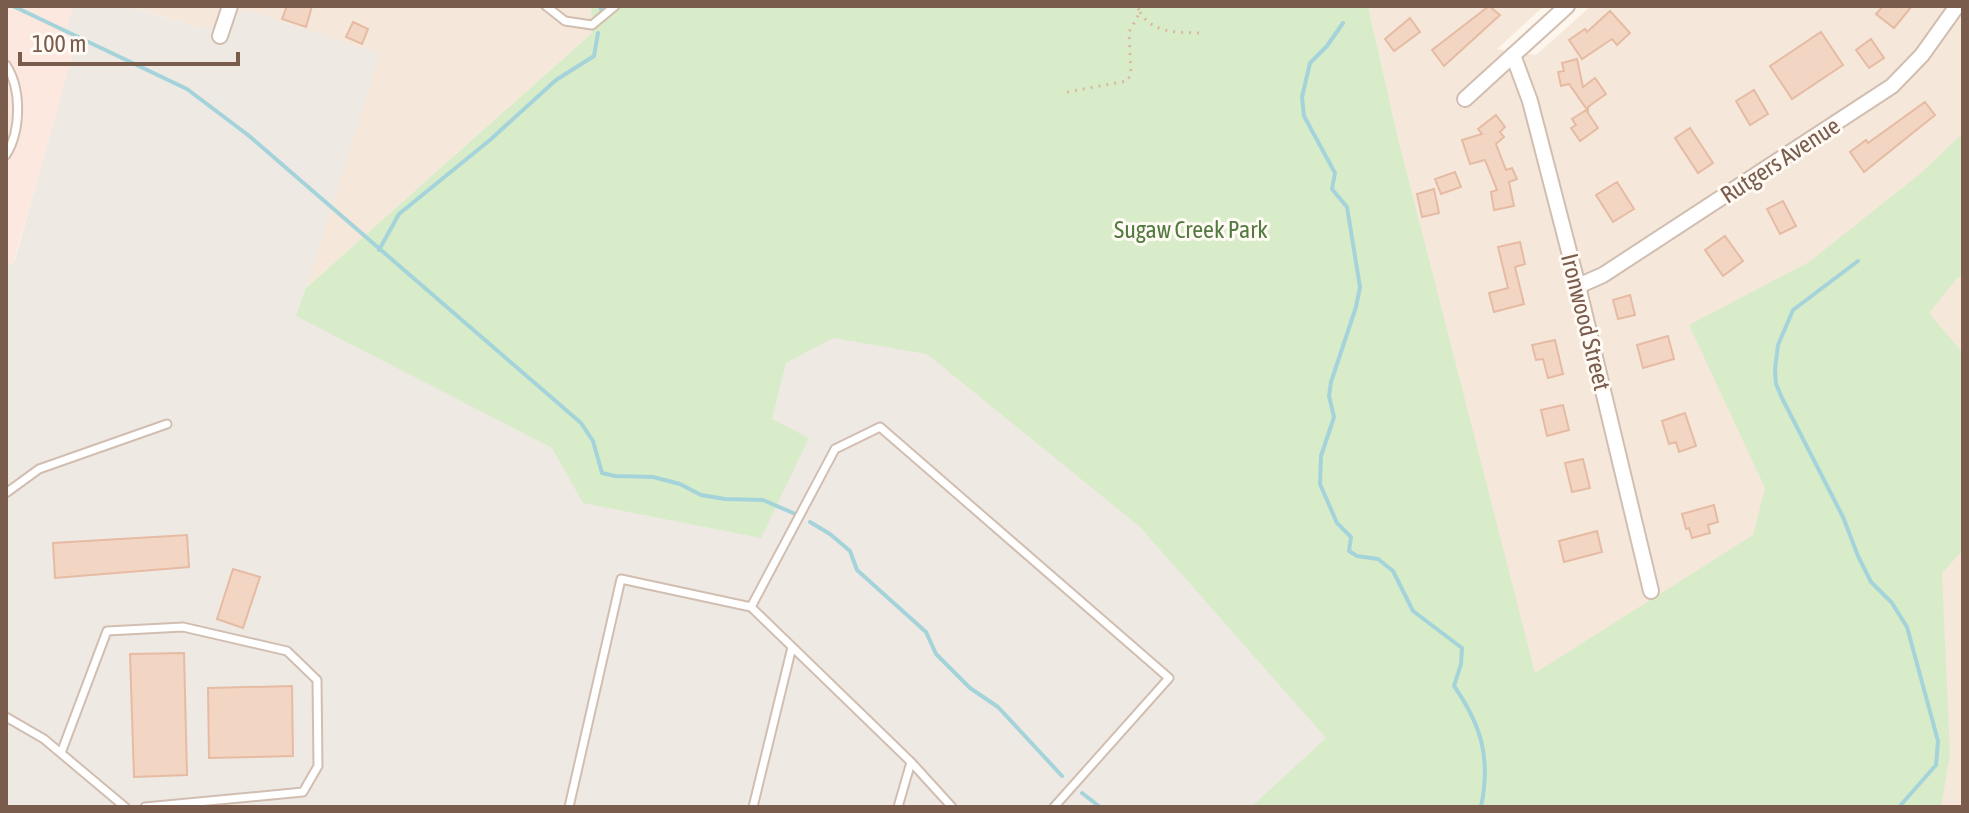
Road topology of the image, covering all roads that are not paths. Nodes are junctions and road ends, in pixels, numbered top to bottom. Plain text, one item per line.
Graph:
1 (230, 6) edge
2 (546, 6) edge
3 (615, 6) edge
4 (1567, 6) edge
5 (1957, 6) edge
6 (220, 36) dead end
7 (1513, 55) junction
8 (6, 65) edge
9 (1465, 99) dead end
10 (6, 155) edge
11 (1578, 286) junction
12 (167, 424) dead end
13 (6, 493) edge
14 (1651, 591) dead end
15 (751, 607) junction
16 (792, 647) junction
17 (6, 717) edge
18 (61, 753) junction
19 (911, 762) junction
20 (125, 807) edge
21 (145, 807) edge
22 (569, 807) edge
23 (753, 807) edge
24 (898, 807) edge
25 (952, 807) edge
26 (1054, 807) edge

1 - 6 street
2 - 3 lane
4 - 7 street
5 - 11 street, Rutgers Avenue
7 - 9 street
7 - 11 street, Ironwood Street
8 - 10 lane
11 - 14 street, Ironwood Street
12 - 13 lane
15 - 16 lane
15 - 22 lane
15 - 26 lane
16 - 19 lane
16 - 23 lane
17 - 18 lane
18 - 20 lane
18 - 21 lane
19 - 24 lane
19 - 25 lane

